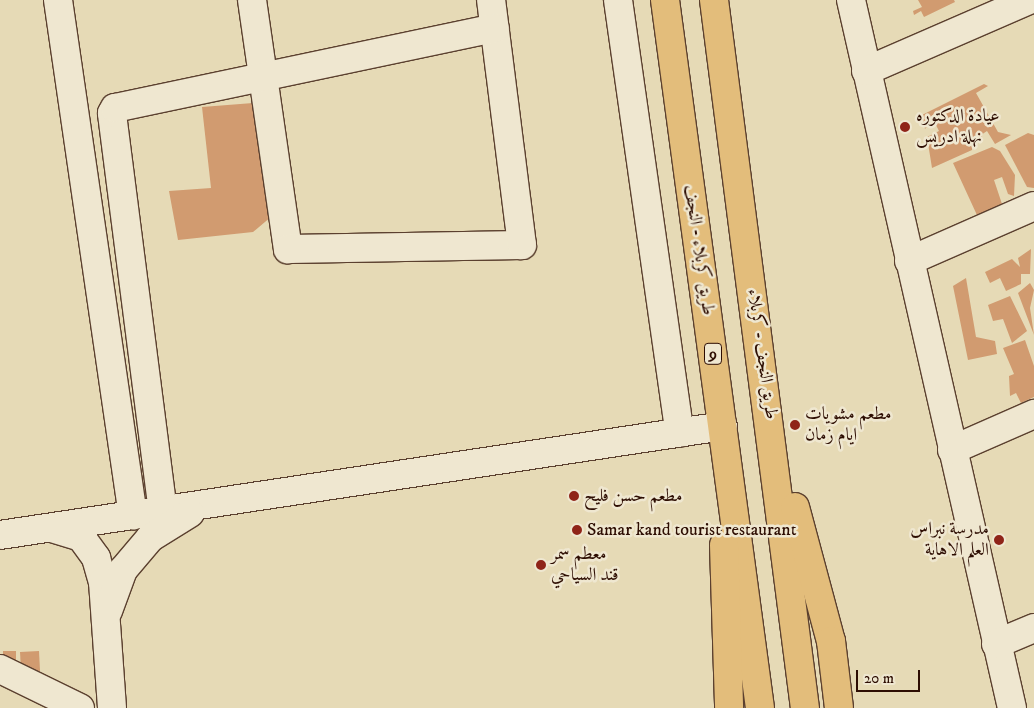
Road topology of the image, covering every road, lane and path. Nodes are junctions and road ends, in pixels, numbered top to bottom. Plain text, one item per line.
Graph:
1 (58, 0) edge
2 (252, 0) edge
3 (491, 0) edge
4 (618, 0) edge
5 (665, 0) edge
6 (714, 0) edge
7 (851, 0) edge
8 (1029, 0) edge
9 (495, 28) junction
10 (866, 72) junction
11 (265, 80) junction
12 (1034, 206) edge
13 (909, 261) junction
14 (770, 414) junction
15 (1034, 414) edge
16 (723, 426) junction
17 (680, 433) junction
18 (952, 450) junction
19 (197, 508) junction
20 (163, 512) junction
21 (133, 516) junction
22 (48, 527) junction
23 (0, 535) edge
24 (106, 617) junction
25 (1034, 628) edge
26 (996, 644) junction
27 (0, 670) edge
28 (80, 708) edge
29 (112, 708) edge
30 (729, 708) edge
31 (760, 708) edge
32 (805, 708) edge
33 (839, 708) edge
34 (1012, 708) edge

1 - 21 street
2 - 11 street
3 - 9 street
4 - 17 street
5 - 16 highway, طريق کربلاء - النجف / 9
6 - 14 highway, طريق النجف - کربلاء
7 - 10 street
8 - 10 street
9 - 11 street
9 - 11 street
10 - 13 street
11 - 20 street
12 - 13 street
13 - 18 street
14 - 32 highway, طريق النجف - کربلاء
14 - 33 highway
15 - 18 street
16 - 17 street
16 - 30 highway
16 - 31 highway, طريق کربلاء - النجف / 9
17 - 19 street
18 - 26 street
19 - 20 street
19 - 24 street
20 - 21 street
21 - 22 street
22 - 23 street
22 - 24 street
24 - 29 street
25 - 26 street
26 - 34 street
27 - 28 street

